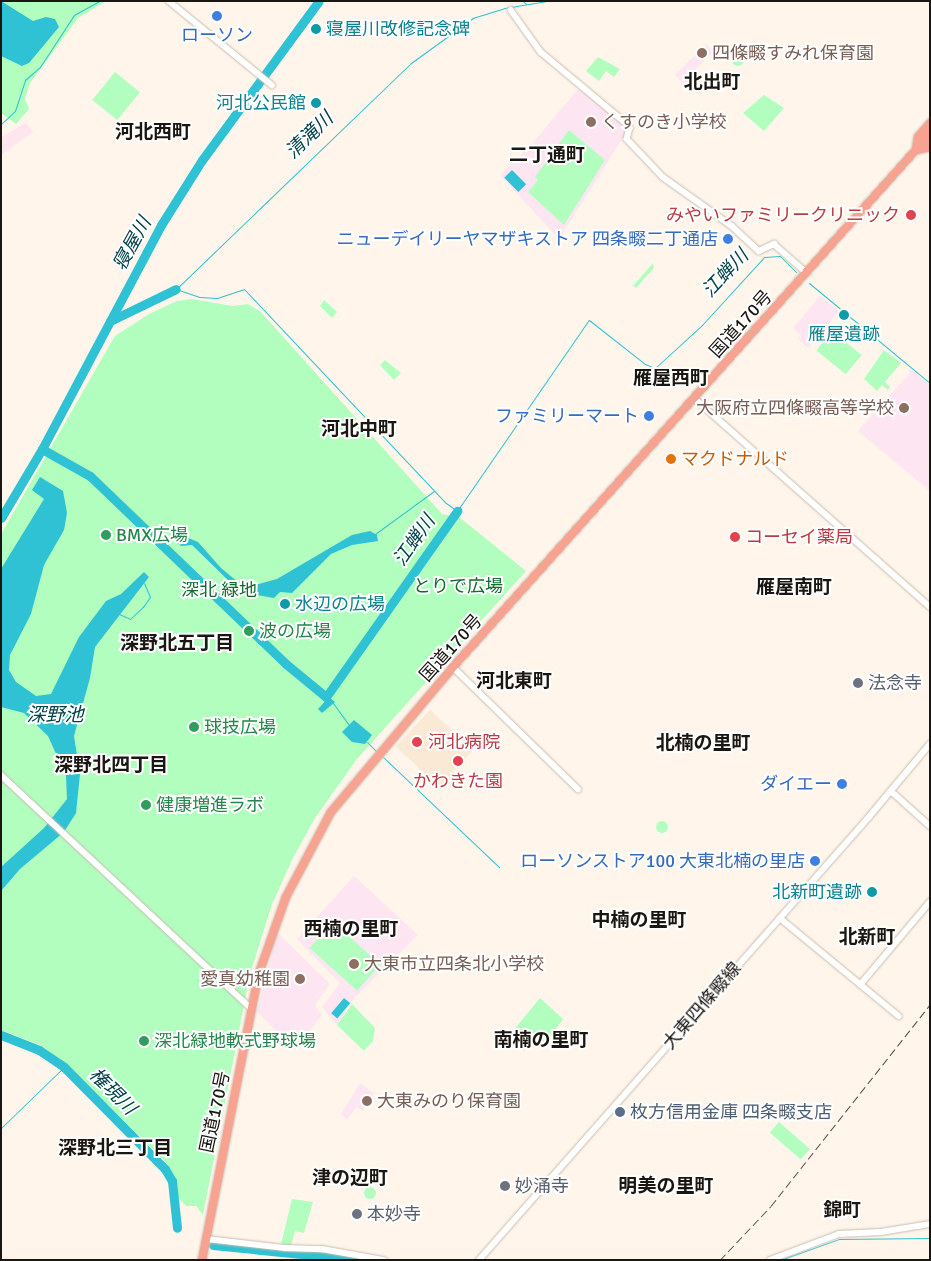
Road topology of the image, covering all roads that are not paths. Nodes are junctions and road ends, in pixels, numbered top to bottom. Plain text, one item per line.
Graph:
1 (170, 1) edge
2 (511, 10) dead end
3 (271, 84) dead end
4 (930, 123) edge
5 (930, 134) edge
6 (930, 147) edge
7 (916, 150) junction
8 (807, 273) junction
9 (694, 398) junction
10 (930, 607) edge
11 (453, 667) junction
12 (930, 744) edge
13 (924, 750) junction
14 (930, 755) edge
15 (1, 775) edge
16 (578, 789) dead end
17 (891, 791) junction
18 (930, 826) edge
19 (930, 902) edge
20 (780, 918) junction
21 (860, 985) junction
22 (251, 1008) junction
23 (899, 1016) dead end
24 (930, 1224) edge
25 (207, 1239) junction
26 (202, 1260) edge
27 (384, 1260) edge
28 (479, 1260) edge
29 (770, 1260) edge

1 - 3 street
2 - 8 street
4 - 7 highway
5 - 7 highway, 国道170号
6 - 7 highway
7 - 8 highway, 国道170号
8 - 9 highway, 国道170号
9 - 10 street
9 - 11 highway, 国道170号
11 - 16 street
11 - 22 highway, 国道170号
12 - 13 street, 大東四條畷線
13 - 14 street
13 - 17 street, 大東四條畷線
15 - 22 street
17 - 18 street
17 - 20 street, 大東四條畷線
19 - 21 street
20 - 21 street
20 - 28 street, 大東四條畷線
21 - 23 street
22 - 25 highway, 国道170号
24 - 29 street
25 - 26 highway, 国道170号
25 - 27 street

